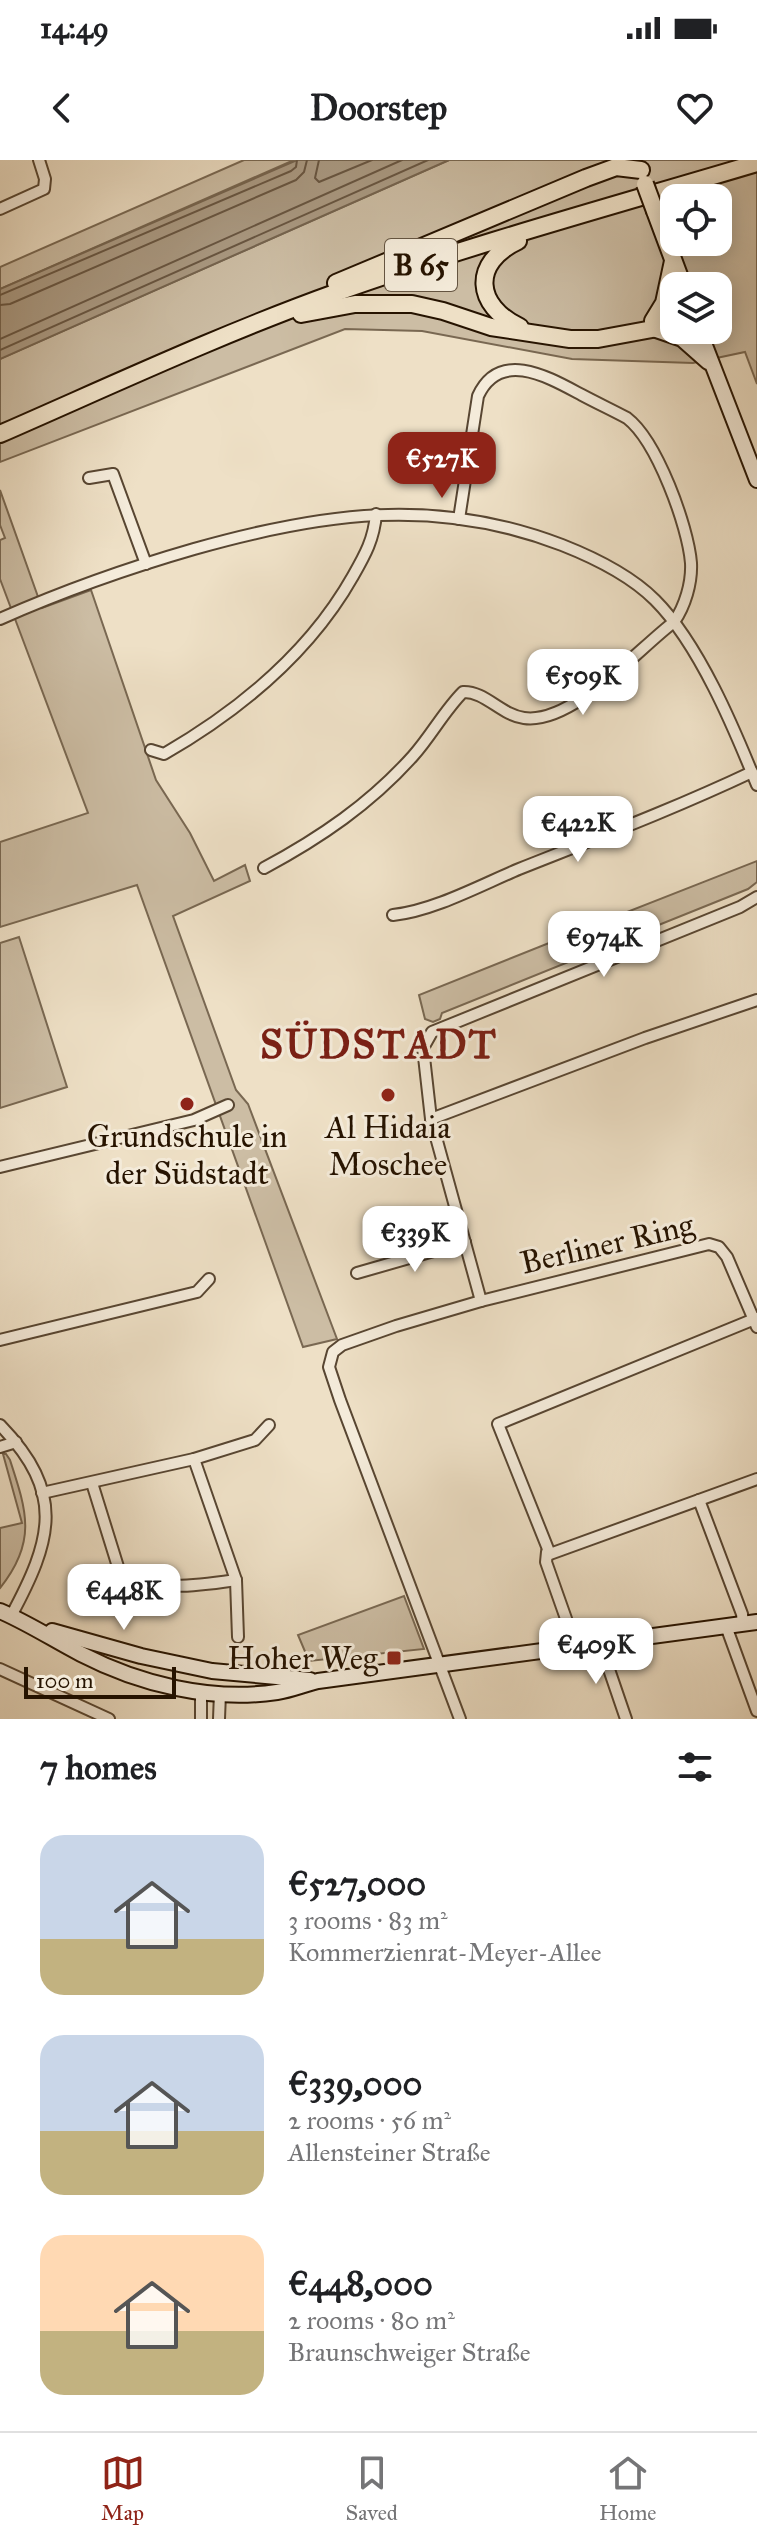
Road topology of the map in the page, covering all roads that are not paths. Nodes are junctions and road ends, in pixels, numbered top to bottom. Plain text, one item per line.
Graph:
1 (39, 160) edge
2 (602, 160) edge
3 (757, 163) edge
4 (643, 168) edge
5 (586, 178) junction
6 (0, 209) edge
7 (558, 222) junction
8 (674, 260) junction
9 (678, 272) edge
10 (286, 312) junction
11 (660, 322) edge
12 (260, 323) junction
13 (654, 326) junction
14 (660, 326) edge
15 (540, 335) junction
16 (704, 344) edge
17 (713, 368) junction
18 (0, 434) edge
19 (89, 478) dead end
20 (757, 480) edge
21 (376, 514) junction
22 (459, 519) junction
23 (146, 564) junction
24 (0, 619) edge
25 (674, 622) junction
26 (151, 750) dead end
27 (752, 772) junction
28 (757, 785) edge
29 (264, 868) dead end
30 (757, 897) edge
31 (393, 915) dead end
32 (757, 1000) edge
33 (228, 1105) dead end
34 (431, 1119) junction
35 (0, 1167) edge
36 (465, 1242) junction
37 (357, 1273) dead end
38 (209, 1279) dead end
39 (481, 1301) junction
40 (756, 1321) edge
41 (0, 1340) edge
42 (0, 1425) edge
43 (269, 1425) dead end
44 (16, 1442) junction
45 (0, 1447) edge
46 (194, 1459) junction
47 (757, 1479) edge
48 (92, 1483) junction
49 (42, 1493) junction
50 (699, 1500) junction
51 (547, 1552) junction
52 (236, 1580) junction
53 (6, 1613) edge
54 (750, 1623) edge
55 (28, 1624) junction
56 (726, 1626) junction
57 (238, 1637) dead end
58 (600, 1643) junction
59 (576, 1647) junction
60 (441, 1666) junction
61 (0, 1669) edge
62 (212, 1671) junction
63 (318, 1681) junction
64 (201, 1691) junction
65 (220, 1693) junction
66 (757, 1711) edge
67 (109, 1719) edge
68 (201, 1719) edge
69 (219, 1719) edge
70 (460, 1719) edge
71 (626, 1719) edge

1 - 6 street
2 - 5 main road
3 - 7 main road, B 65
4 - 5 main road
4 - 8 main road, bridge
5 - 10 main road
7 - 10 main road, B 65
7 - 15 main road
8 - 9 main road
8 - 13 main road
10 - 12 main road, B 65
11 - 13 main road
12 - 15 main road
12 - 18 main road, B 65
13 - 14 main road
13 - 15 main road
13 - 17 street
16 - 17 street
17 - 20 street
19 - 23 street
21 - 22 street
21 - 23 street
21 - 26 street
22 - 25 street
22 - 25 street
23 - 24 street
25 - 27 street
25 - 29 street
27 - 28 street
27 - 31 street
30 - 34 street
32 - 34 street
33 - 35 street
34 - 36 street
36 - 37 street
36 - 39 street
38 - 41 street
39 - 40 street, Berliner Ring
39 - 60 street, Berliner Ring
40 - 51 street
42 - 44 street
43 - 46 street
44 - 45 street
44 - 49 street
46 - 48 street
46 - 52 street
47 - 50 street
48 - 49 street
48 - 52 street
49 - 53 street
50 - 51 street
50 - 54 street
51 - 59 street
52 - 57 street
53 - 55 street
54 - 56 street
55 - 62 street
55 - 64 street
56 - 58 street
56 - 66 street
58 - 59 street
58 - 71 street
59 - 60 street
60 - 63 street
60 - 70 street
61 - 67 street
62 - 63 street
62 - 64 street
62 - 65 street
63 - 65 street
64 - 65 street
64 - 68 street
65 - 69 street

